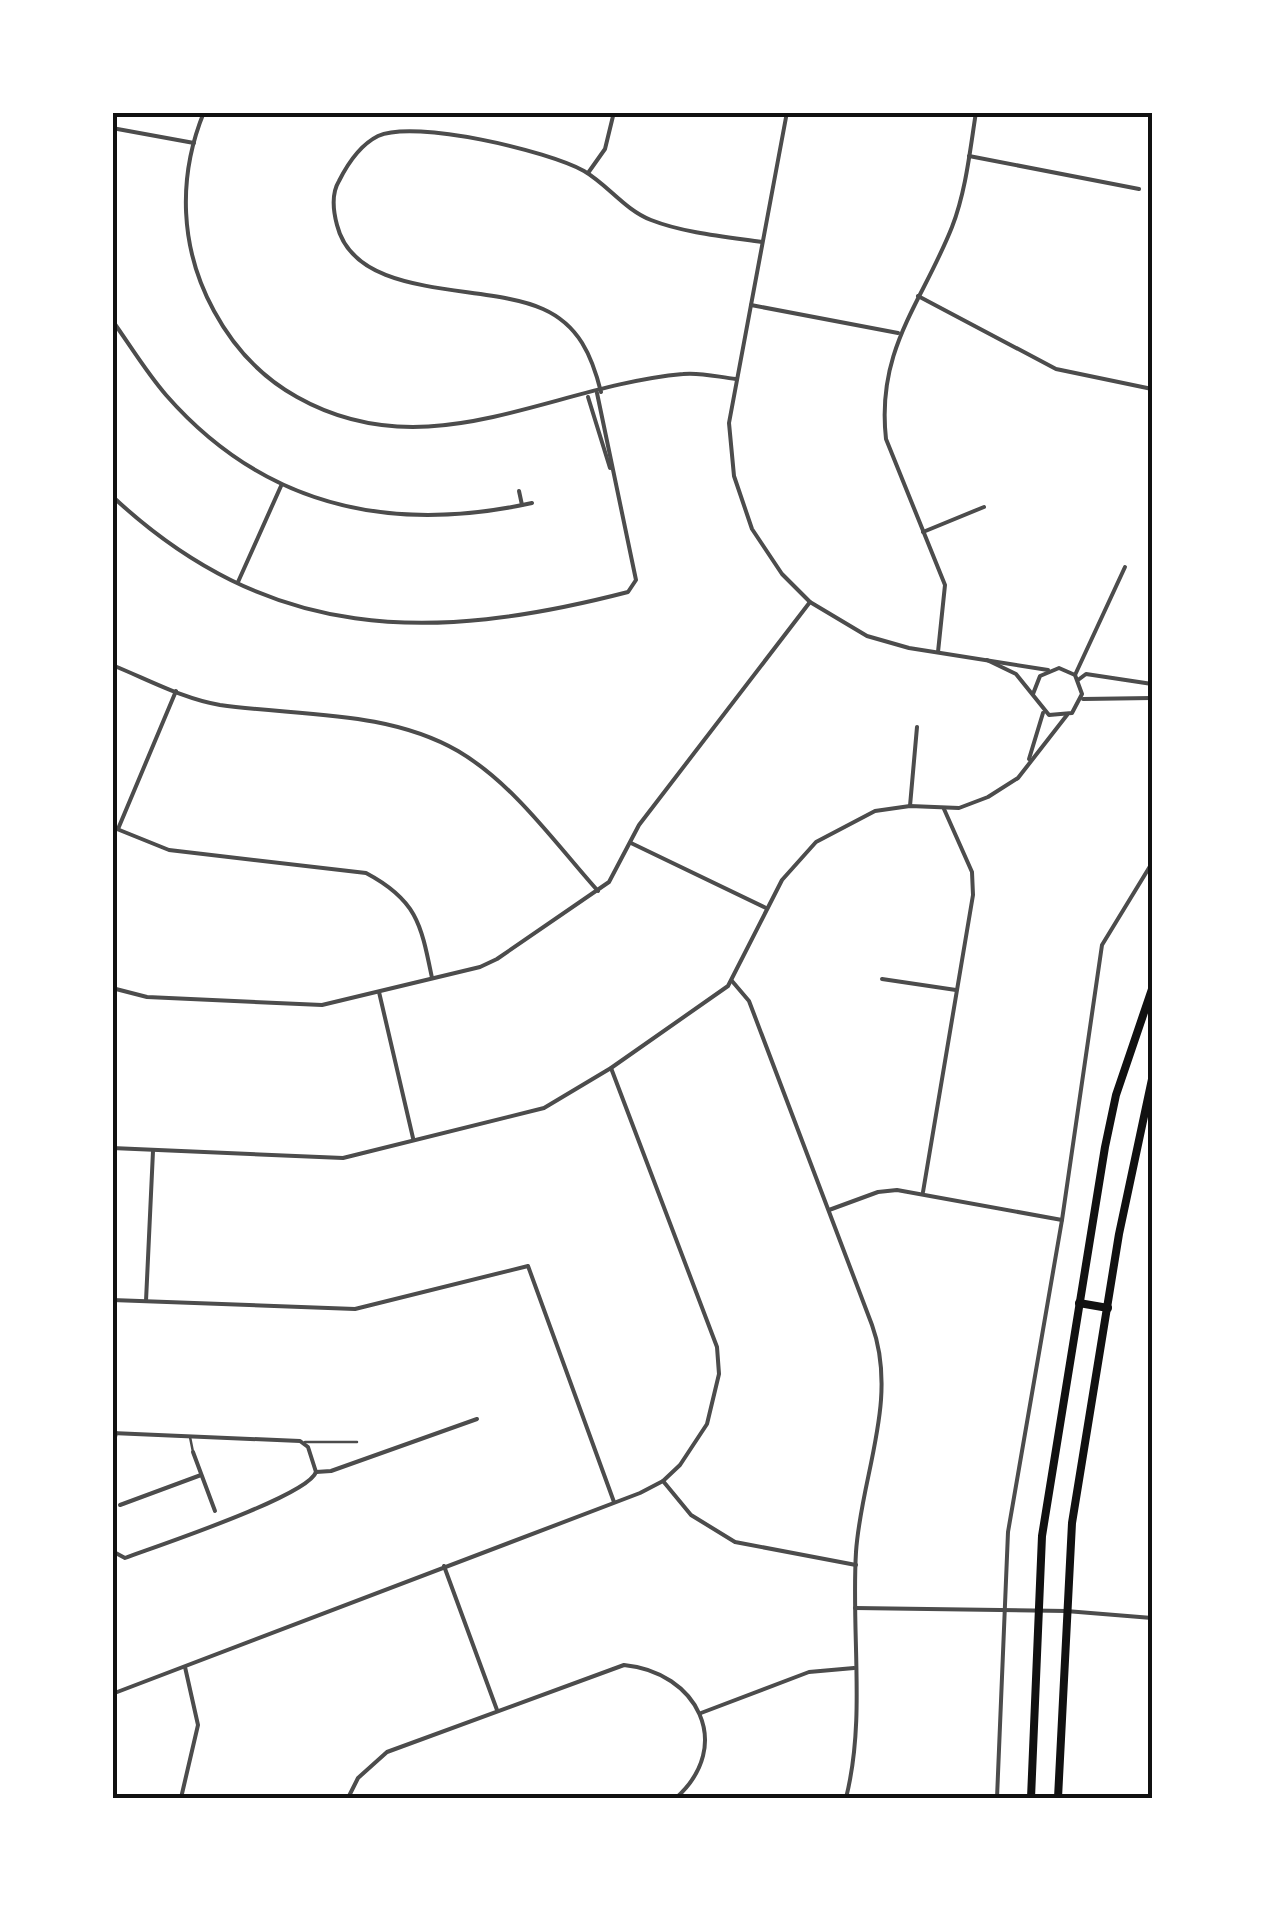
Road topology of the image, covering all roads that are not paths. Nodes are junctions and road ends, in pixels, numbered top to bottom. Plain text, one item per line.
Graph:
1 (204, 112) edge
2 (614, 112) edge
3 (786, 112) edge
4 (976, 112) edge
5 (112, 128) edge
6 (194, 143) junction
7 (969, 156) junction
8 (588, 174) junction
9 (1139, 189) dead end
10 (762, 242) junction
11 (918, 296) junction
12 (750, 305) junction
13 (112, 320) edge
14 (898, 333) junction
15 (736, 379) junction
16 (1152, 389) edge
17 (599, 392) junction
18 (588, 395) junction
19 (612, 473) junction
20 (281, 486) junction
21 (519, 491) dead end
22 (112, 496) edge
23 (532, 502) dead end
24 (522, 504) junction
25 (984, 507) dead end
26 (923, 532) junction
27 (1125, 568) dead end
28 (238, 583) junction
29 (810, 602) junction
30 (938, 652) junction
31 (983, 658) junction
32 (112, 665) edge
33 (1048, 670) junction
34 (1077, 678) junction
35 (1152, 684) edge
36 (176, 691) junction
37 (1033, 694) junction
38 (1152, 698) edge
39 (1081, 699) junction
40 (1043, 712) junction
41 (1066, 716) junction
42 (918, 727) dead end
43 (1028, 764) junction
44 (910, 806) junction
45 (944, 809) junction
46 (115, 828) edge
47 (630, 842) junction
48 (1152, 863) edge
49 (598, 891) junction
50 (766, 908) junction
51 (432, 978) junction
52 (882, 978) dead end
53 (732, 981) junction
54 (112, 988) edge
55 (1152, 989) edge
56 (956, 990) junction
57 (378, 992) junction
58 (611, 1068) junction
59 (1152, 1079) edge
60 (414, 1140) junction
61 (112, 1148) edge
62 (154, 1152) junction
63 (922, 1192) junction
64 (830, 1210) junction
65 (1062, 1220) junction
66 (112, 1300) edge
67 (146, 1302) junction
68 (1079, 1303) junction
69 (1108, 1308) junction
70 (477, 1419) dead end
71 (114, 1432) edge
72 (190, 1436) junction
73 (304, 1442) junction
74 (357, 1442) dead end
75 (112, 1449) edge
76 (193, 1452) joint
77 (316, 1472) junction
78 (202, 1475) junction
79 (663, 1481) junction
80 (614, 1502) junction
81 (120, 1505) joint
82 (112, 1506) edge
83 (215, 1511) joint
84 (220, 1523) junction
85 (112, 1551) edge
86 (856, 1565) junction
87 (444, 1566) junction
88 (855, 1608) junction
89 (1004, 1610) junction
90 (1037, 1610) junction
91 (1066, 1611) junction
92 (1152, 1618) edge
93 (184, 1667) junction
94 (854, 1668) junction
95 (112, 1694) edge
96 (498, 1710) junction
97 (701, 1713) junction
98 (181, 1798) edge
99 (348, 1798) edge
100 (676, 1798) edge
101 (846, 1798) edge
102 (997, 1798) edge
103 (1032, 1798) edge
104 (1058, 1798) edge

1 - 6 street
2 - 8 street
3 - 10 street
4 - 7 street
5 - 6 street
6 - 18 street
7 - 9 street
7 - 11 street
8 - 10 street
8 - 17 street
10 - 12 street
11 - 14 street
11 - 16 street
12 - 14 street
12 - 15 street
13 - 20 street
14 - 26 street
15 - 17 street
15 - 29 street
17 - 18 street
17 - 19 street
18 - 19 street
19 - 28 street
20 - 24 street
20 - 28 street
21 - 24 street
22 - 28 street
23 - 24 street
25 - 26 street
26 - 30 street
27 - 34 street
29 - 30 street
29 - 47 street
30 - 31 street
31 - 33 street
31 - 37 street
32 - 36 street
33 - 34 street
33 - 37 street
34 - 35 street
34 - 39 street
36 - 46 street
36 - 49 street
37 - 40 street
38 - 39 street
39 - 41 street
40 - 41 street
40 - 43 street
41 - 43 street
42 - 44 street
43 - 45 street
44 - 45 street
44 - 50 street
45 - 56 street
46 - 51 street
47 - 49 street
47 - 50 street
48 - 65 street
49 - 51 street
50 - 53 street
51 - 57 street
52 - 56 street
53 - 58 street
53 - 64 street
54 - 57 street
55 - 68 highway
56 - 63 street
57 - 60 street
58 - 60 street
58 - 79 street
59 - 69 highway
60 - 62 street
61 - 62 street
62 - 67 street
63 - 64 street
63 - 65 street
64 - 86 street
65 - 89 street
66 - 67 street
67 - 80 street
68 - 69 highway
68 - 90 highway
69 - 91 highway
70 - 77 street
71 - 72 street
71 - 75 street
72 - 73 street
72 - 76 lane
73 - 74 lane
73 - 77 street
76 - 78 street
77 - 84 street
78 - 81 street
78 - 83 street
79 - 80 street
79 - 86 street
80 - 87 street
81 - 82 lane
83 - 84 lane
84 - 85 street
86 - 88 street
87 - 93 street
87 - 96 street
88 - 89 street
88 - 94 street
89 - 90 street
89 - 102 street
90 - 91 street
90 - 103 highway
91 - 92 street
91 - 104 highway
93 - 95 street
93 - 98 street
94 - 97 street
94 - 101 street
96 - 97 street
96 - 99 street
97 - 100 street

